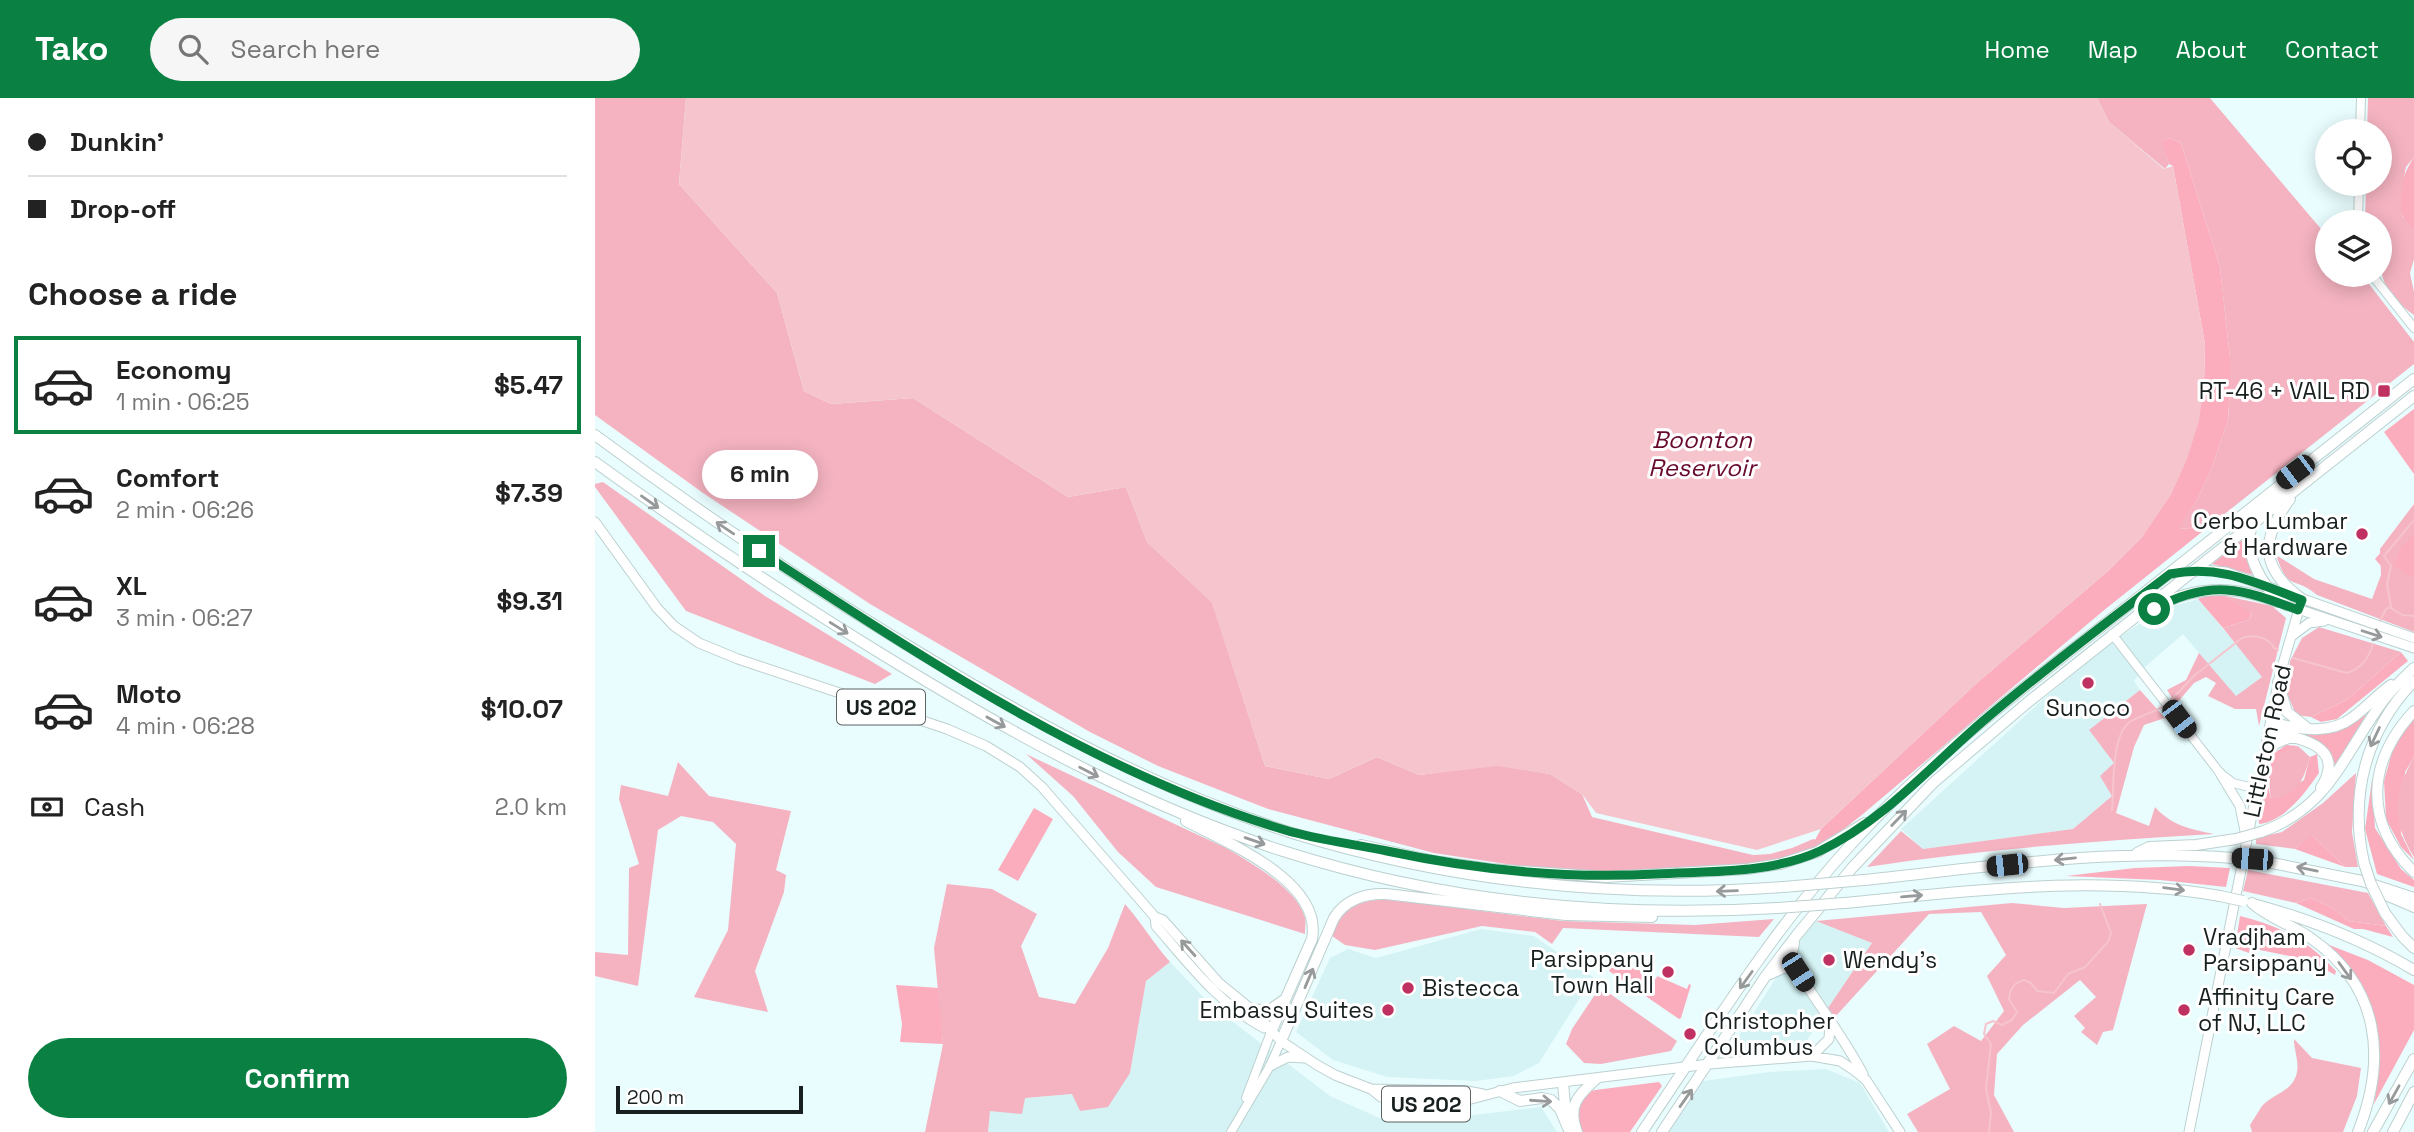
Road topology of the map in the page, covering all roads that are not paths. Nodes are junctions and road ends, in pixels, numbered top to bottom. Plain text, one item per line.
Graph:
1 (2361, 98) edge
2 (2360, 119) edge
3 (2381, 287) edge
4 (2413, 327) edge
5 (2413, 379) edge
6 (2414, 396) edge
7 (2391, 397) junction
8 (595, 435) edge
9 (595, 462) edge
10 (2302, 485) junction
11 (595, 522) edge
12 (2251, 525) junction
13 (2193, 570) junction
14 (2170, 574) junction
15 (2267, 587) junction
16 (2285, 605) junction
17 (2300, 605) junction
18 (2136, 615) junction
19 (2330, 621) junction
20 (2112, 634) junction
21 (2292, 636) junction
22 (2414, 638) edge
23 (2414, 648) edge
24 (2414, 668) edge
25 (2414, 681) edge
26 (2278, 682) junction
27 (2414, 711) edge
28 (2270, 727) junction
29 (2307, 728) junction
30 (2294, 737) junction
31 (2263, 757) junction
32 (2220, 773) junction
33 (1123, 789) junction
34 (2257, 789) junction
35 (1904, 792) junction
36 (2294, 817) junction
37 (1291, 832) junction
38 (2241, 840) junction
39 (2133, 855) junction
40 (2414, 872) edge
41 (2362, 881) junction
42 (2414, 898) edge
43 (2248, 902) junction
44 (2414, 907) edge
45 (1777, 908) junction
46 (1155, 917) junction
47 (1796, 936) junction
48 (2414, 948) edge
49 (2414, 970) edge
50 (1798, 972) junction
51 (1765, 977) junction
52 (1287, 997) junction
53 (1251, 1009) junction
54 (1830, 1023) junction
55 (1271, 1032) junction
56 (1281, 1041) junction
57 (1812, 1056) junction
58 (1304, 1058) junction
59 (2414, 1059) edge
60 (1709, 1064) junction
61 (1270, 1066) junction
62 (1686, 1067) junction
63 (1596, 1079) junction
64 (1866, 1080) junction
65 (1563, 1083) junction
66 (1500, 1091) junction
67 (2414, 1093) edge
68 (1241, 1114) junction
69 (1571, 1131) edge
70 (1231, 1132) edge
71 (1639, 1132) edge
72 (1662, 1132) edge
73 (1900, 1132) edge
74 (2189, 1132) edge
75 (2358, 1132) edge
76 (2373, 1132) edge
77 (2393, 1132) edge

1 - 2 street
3 - 4 street
5 - 7 highway
6 - 10 highway
7 - 12 highway
7 - 14 highway
37 -> 8 highway
9 -> 33 highway
10 - 12 highway
10 - 17 highway
11 - 46 main road, US 202
12 - 13 highway
12 - 15 highway
13 - 14 main road
13 - 15 main road
13 - 18 highway
14 - 35 highway
15 - 16 highway
15 - 17 main road
16 - 17 main road
16 - 18 highway
17 - 19 main road
17 - 21 main road, Littleton Road
17 - 22 main road
18 - 20 highway
19 - 21 main road
19 -> 23 main road
20 - 32 street
47 -> 20 highway
21 - 26 main road, Littleton Road
24 - 29 highway
24 - 36 highway
25 -> 48 highway, bridge
26 - 28 main road, Littleton Road
26 - 29 highway
27 - 40 highway
28 - 29 highway
28 - 30 highway
28 - 31 main road, Littleton Road
30 - 31 highway
30 - 36 highway
31 - 34 main road, Littleton Road
32 - 34 street
32 - 38 main road
33 -> 45 highway
33 - 52 highway
34 - 38 main road, Littleton Road
35 - 37 highway
35 -> 62 highway
36 - 38 highway, bridge
39 -> 37 highway, bridge
38 - 39 highway
38 - 74 main road, Littleton Road
41 -> 39 highway, bridge
41 - 42 highway
41 - 44 highway
45 -> 43 highway, bridge
43 - 49 highway
43 -> 75 highway
56 -> 45 highway
53 -> 46 main road, US 202
46 - 55 main road, US 202
47 - 50 highway
47 - 51 highway
50 - 51 highway
50 - 54 main road
51 - 60 highway
52 - 53 highway
52 - 55 highway
53 - 55 main road, US 202
54 - 57 main road
54 - 64 main road
55 - 56 main road, US 202
55 - 68 street
56 - 58 main road, US 202
56 - 61 street
57 - 60 main road, US 202
57 - 64 main road, US 202
58 - 61 main road
58 - 66 main road, US 202
59 -> 76 highway
60 - 62 main road, US 202
72 -> 60 highway
61 - 68 street
62 - 63 main road, US 202
62 - 71 highway
63 - 65 main road, US 202
63 - 69 highway
64 - 73 main road, US 202
65 - 66 main road, US 202
65 - 69 highway
66 -> 69 highway
67 - 77 highway
68 - 70 street

